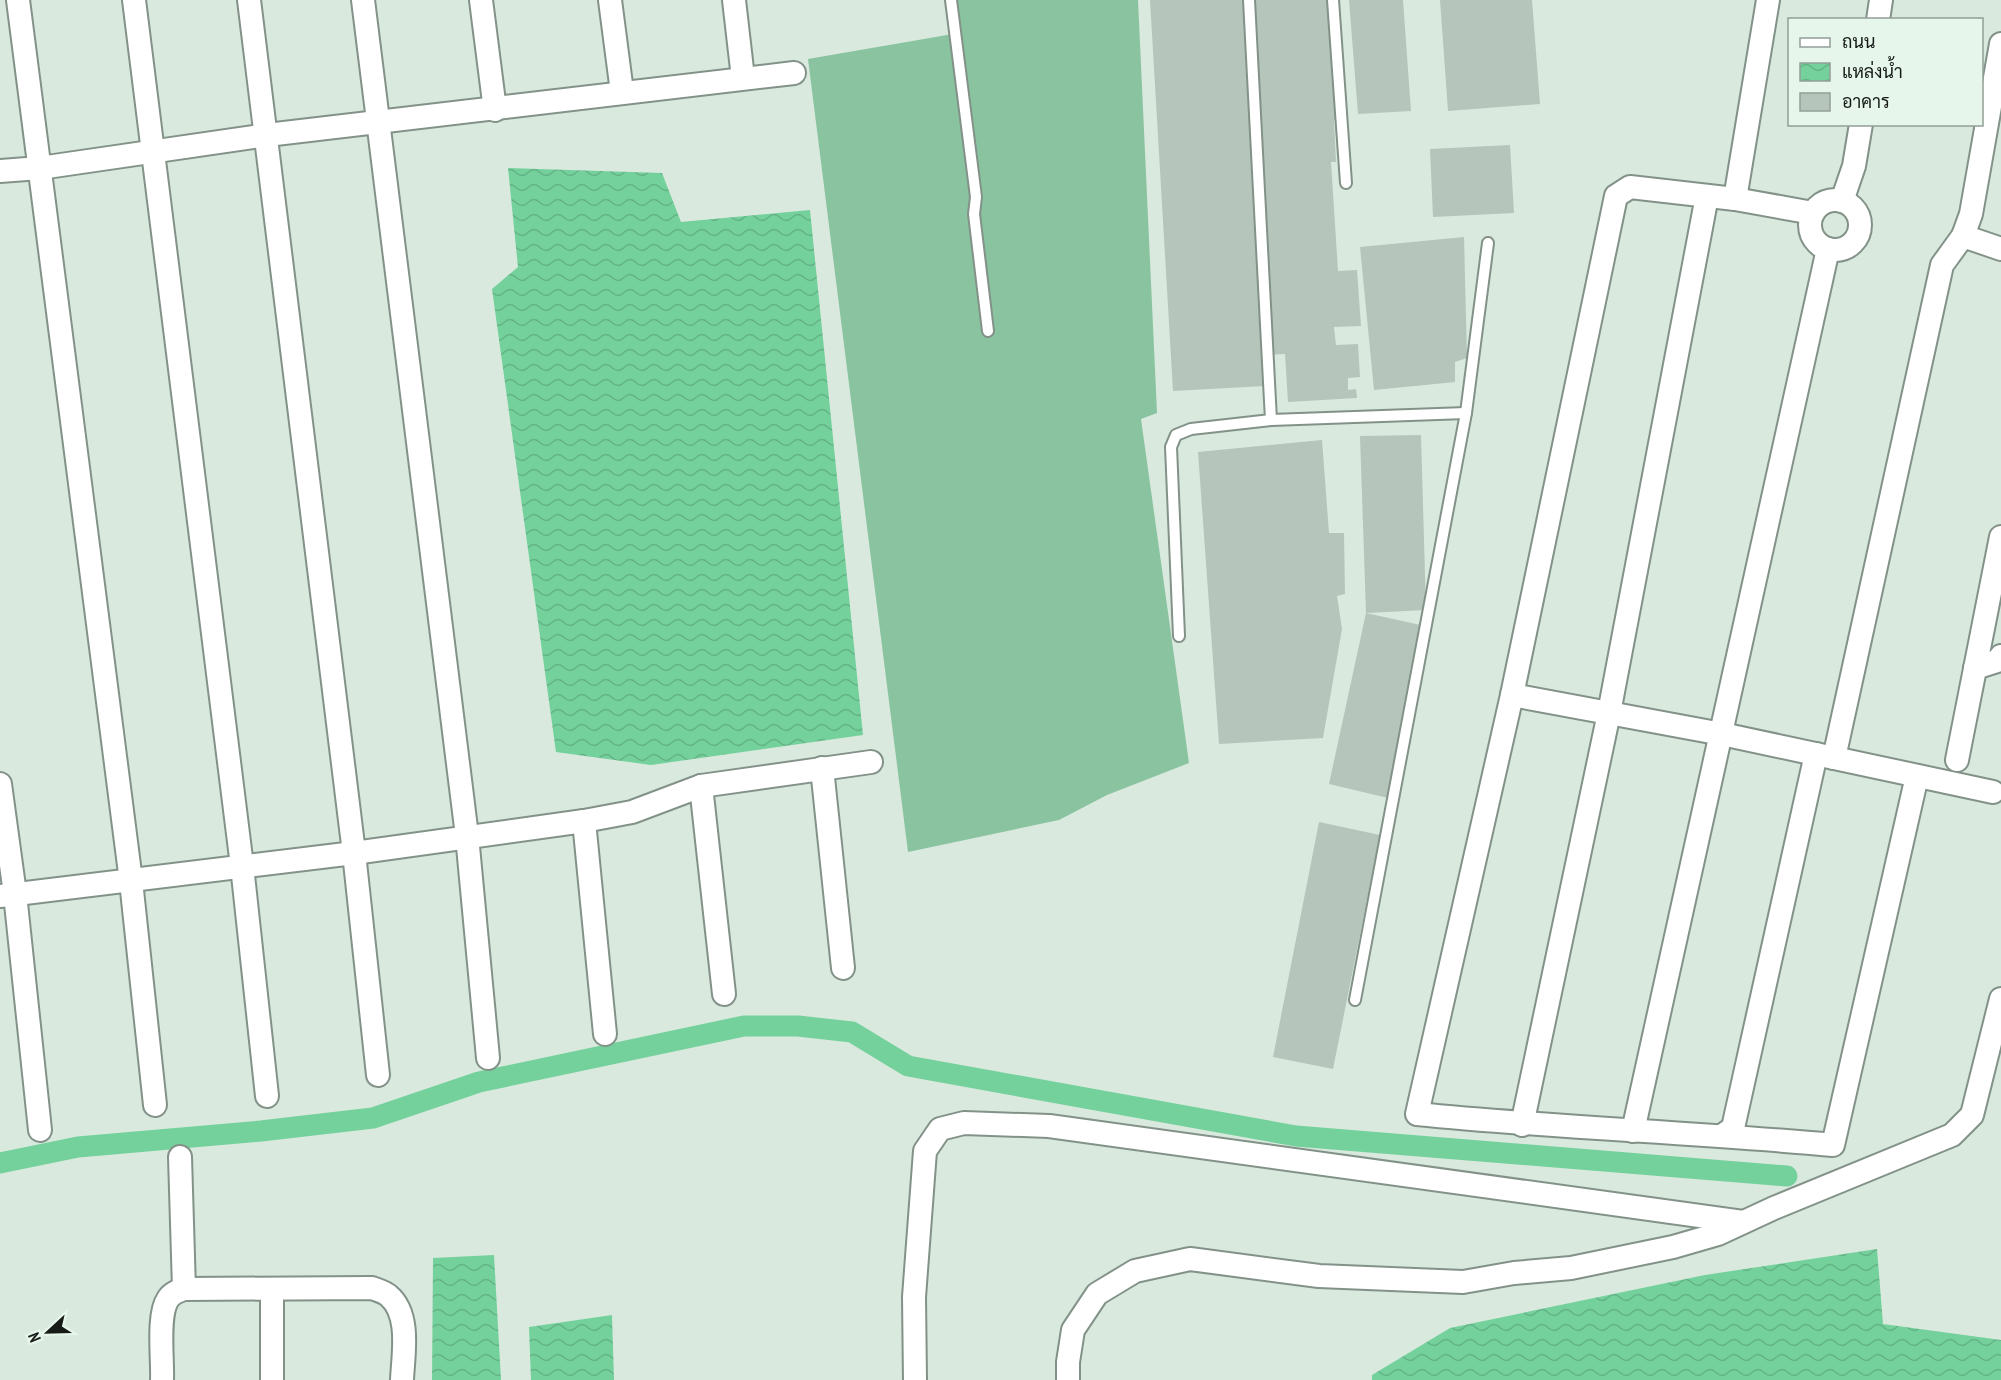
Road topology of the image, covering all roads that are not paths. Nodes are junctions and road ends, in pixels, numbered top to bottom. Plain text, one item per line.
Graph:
1 (18, 0) edge
2 (134, 0) edge
3 (249, 0) edge
4 (363, 0) edge
5 (482, 0) edge
6 (610, 0) edge
7 (734, 0) edge
8 (951, 0) edge
9 (1249, 0) edge
10 (1333, 0) edge
11 (1768, 0) edge
12 (1881, 0) edge
13 (1878, 18) edge
14 (2001, 44) edge
15 (794, 73) dead end
16 (743, 78) junction
17 (622, 92) junction
18 (495, 110) junction
19 (378, 123) junction
20 (1861, 126) edge
21 (267, 135) junction
22 (152, 152) junction
23 (40, 168) junction
24 (0, 171) edge
25 (1346, 183) dead end
26 (1707, 196) junction
27 (1735, 199) junction
28 (1842, 201) junction
29 (1813, 213) junction
30 (1963, 236) junction
31 (1488, 243) dead end
32 (1828, 249) junction
33 (2001, 249) edge
34 (988, 331) dead end
35 (1466, 413) junction
36 (1271, 420) junction
37 (2001, 537) edge
38 (1179, 636) dead end
39 (2001, 656) edge
40 (1975, 668) junction
41 (1512, 695) junction
42 (1609, 713) junction
43 (1722, 734) junction
44 (1825, 756) junction
45 (1957, 760) dead end
46 (871, 762) dead end
47 (822, 768) junction
48 (1917, 776) junction
49 (0, 784) edge
50 (701, 786) junction
51 (1993, 792) dead end
52 (584, 821) junction
53 (467, 836) junction
54 (354, 854) junction
55 (242, 866) junction
56 (131, 881) junction
57 (7, 895) edge
58 (843, 968) dead end
59 (724, 994) dead end
60 (2001, 999) edge
61 (1355, 1000) dead end
62 (605, 1034) dead end
63 (488, 1058) dead end
64 (378, 1075) dead end
65 (267, 1096) dead end
66 (155, 1105) dead end
67 (1522, 1125) junction
68 (40, 1130) dead end
69 (1633, 1131) junction
70 (1723, 1135) junction
71 (180, 1157) dead end
72 (1743, 1222) junction
73 (184, 1289) junction
74 (272, 1290) junction
75 (162, 1380) edge
76 (272, 1380) edge
77 (402, 1380) edge
78 (915, 1380) edge
79 (1068, 1380) edge

1 - 23 street
2 - 22 street
3 - 21 street
4 - 19 street
5 - 18 street
6 - 17 street
7 - 16 street
8 - 34 lane
9 - 36 lane
10 - 25 lane
11 - 27 street
12 - 13 street
14 - 30 street
15 - 16 street
16 - 17 street
17 - 18 street
18 - 19 street
19 - 21 street
19 - 53 street
20 - 28 street
21 - 22 street
21 - 54 street
22 - 23 street
22 - 55 street
23 - 24 street
23 - 56 street
26 - 27 street
26 - 41 street
26 - 42 street
27 - 29 street
28 - 29 street
28 - 32 street
29 - 32 street
30 - 33 street
30 - 44 street
31 - 35 lane
32 - 43 street
35 - 36 lane
35 - 61 lane
36 - 38 lane
37 - 40 street
39 - 40 street
40 - 45 street
41 - 42 street
41 - 67 street
42 - 43 street
42 - 67 street
43 - 44 street
43 - 69 street
44 - 48 street
44 - 70 street
46 - 47 street
47 - 50 street
47 - 58 street
48 - 51 street
48 - 70 street
49 - 57 street
50 - 52 street
50 - 59 street
52 - 53 street
52 - 62 street
53 - 54 street
53 - 63 street
54 - 55 street
54 - 64 street
55 - 56 street
55 - 65 street
56 - 57 street
56 - 66 street
57 - 68 street
60 - 72 street
67 - 69 street
69 - 70 street
71 - 73 street
72 - 78 street
72 - 79 street
73 - 74 street
73 - 75 street
74 - 76 street
74 - 77 street

